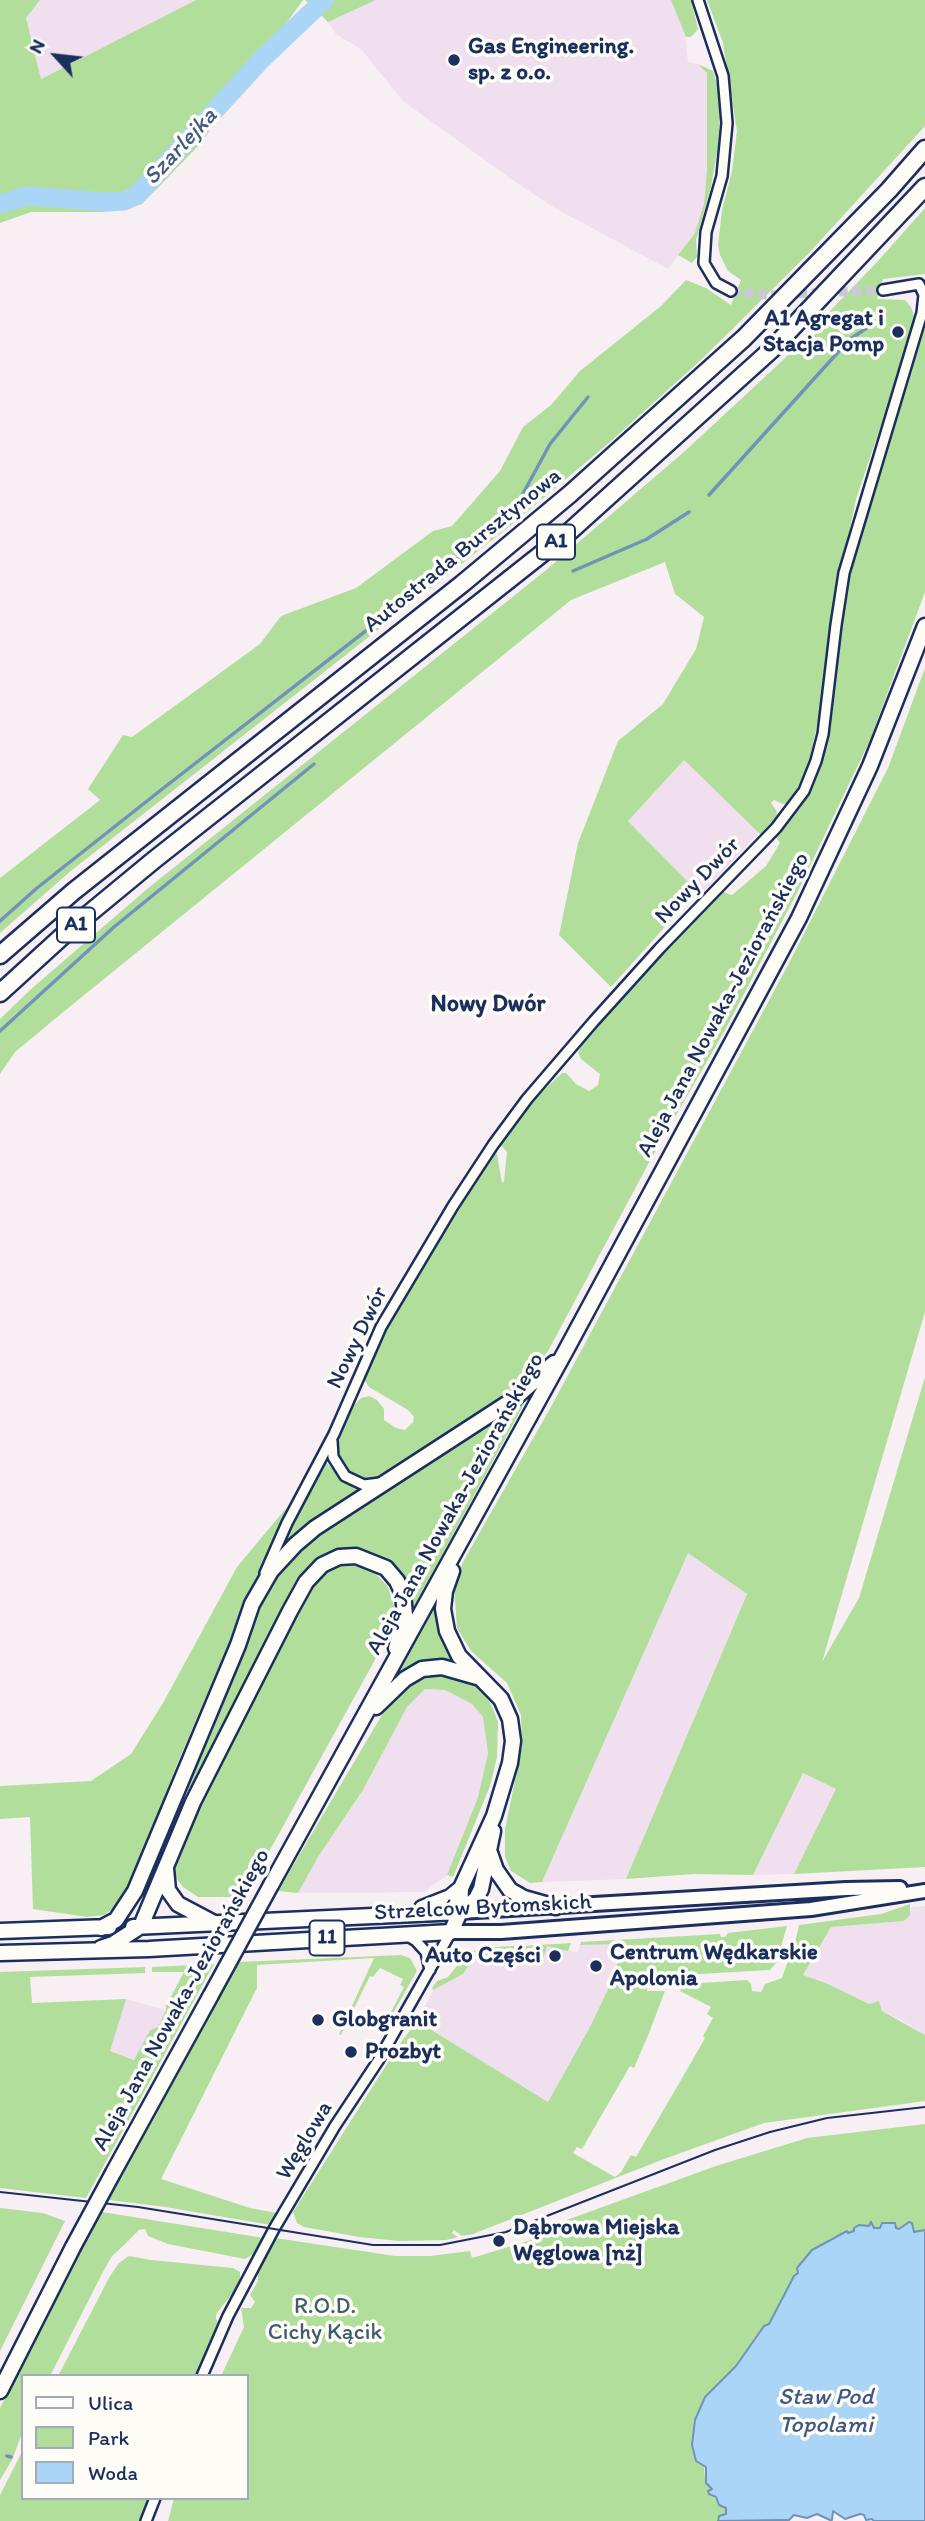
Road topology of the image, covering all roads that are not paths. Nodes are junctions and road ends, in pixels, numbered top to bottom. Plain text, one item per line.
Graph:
1 (698, 0) edge
2 (925, 149) edge
3 (925, 187) edge
4 (883, 290) tunnel mouth
5 (731, 291) tunnel mouth
6 (925, 626) edge
7 (7, 946) edge
8 (0, 955) edge
9 (0, 993) edge
10 (565, 1352) junction
11 (334, 1434) junction
12 (382, 1483) junction
13 (468, 1527) junction
14 (258, 1591) junction
15 (390, 1670) junction
16 (482, 1680) junction
17 (359, 1727) junction
18 (495, 1816) junction
19 (490, 1853) junction
20 (166, 1866) junction
21 (461, 1888) junction
22 (925, 1889) edge
23 (135, 1891) junction
24 (556, 1907) junction
25 (460, 1912) junction
26 (409, 1913) junction
27 (217, 1924) junction
28 (141, 1926) junction
29 (101, 1928) junction
30 (0, 1931) edge
31 (451, 1932) junction
32 (403, 1934) junction
33 (170, 1948) junction
34 (93, 1951) junction
35 (0, 1953) edge
36 (430, 1970) junction
37 (203, 2374) edge
38 (0, 2391) edge
39 (154, 2500) edge
40 (146, 2521) edge

1 - 5 street
2 - 7 highway, Autostrada Bursztynowa / A1
3 - 9 highway, A1
4 - 11 street, Nowy Dwór
6 - 10 main road, Aleja Jana Nowaka-Jeziorańskiego
7 - 8 highway, Autostrada Bursztynowa / A1
10 - 12 main road
10 - 13 main road, Aleja Jana Nowaka-Jeziorańskiego
11 - 12 street
11 - 14 street, Nowy Dwór
12 - 14 main road
13 - 15 main road, Aleja Jana Nowaka-Jeziorańskiego
13 - 16 main road
14 - 23 main road
15 - 17 main road, Aleja Jana Nowaka-Jeziorańskiego
15 - 20 main road
16 - 17 main road
16 - 18 main road
17 - 38 main road, Aleja Jana Nowaka-Jeziorańskiego, bridge
18 - 19 main road
18 - 21 main road
19 - 24 main road
19 - 25 main road
20 - 27 main road
20 - 28 main road
21 - 25 main road
21 - 26 main road
22 - 24 main road, Strzelców Bytomskich / 11
22 - 31 main road, Strzelców Bytomskich / 11
23 - 28 main road
23 - 29 main road
24 - 25 main road, Strzelców Bytomskich / 11
25 - 26 main road, Strzelców Bytomskich / 11
25 - 31 main road
26 - 27 main road, Strzelców Bytomskich / 11
27 - 28 main road, Strzelców Bytomskich / 11
28 - 29 main road, Strzelców Bytomskich / 11
28 - 33 main road
28 - 34 main road
29 - 30 main road, Strzelców Bytomskich / 11
31 - 32 main road, Strzelców Bytomskich / 11
31 - 36 street, Węglowa
32 - 33 main road, Strzelców Bytomskich / 11
32 - 36 street
33 - 34 main road, Strzelców Bytomskich / 11
34 - 35 main road, Strzelców Bytomskich / 11
36 - 37 street, Węglowa
39 - 40 street

